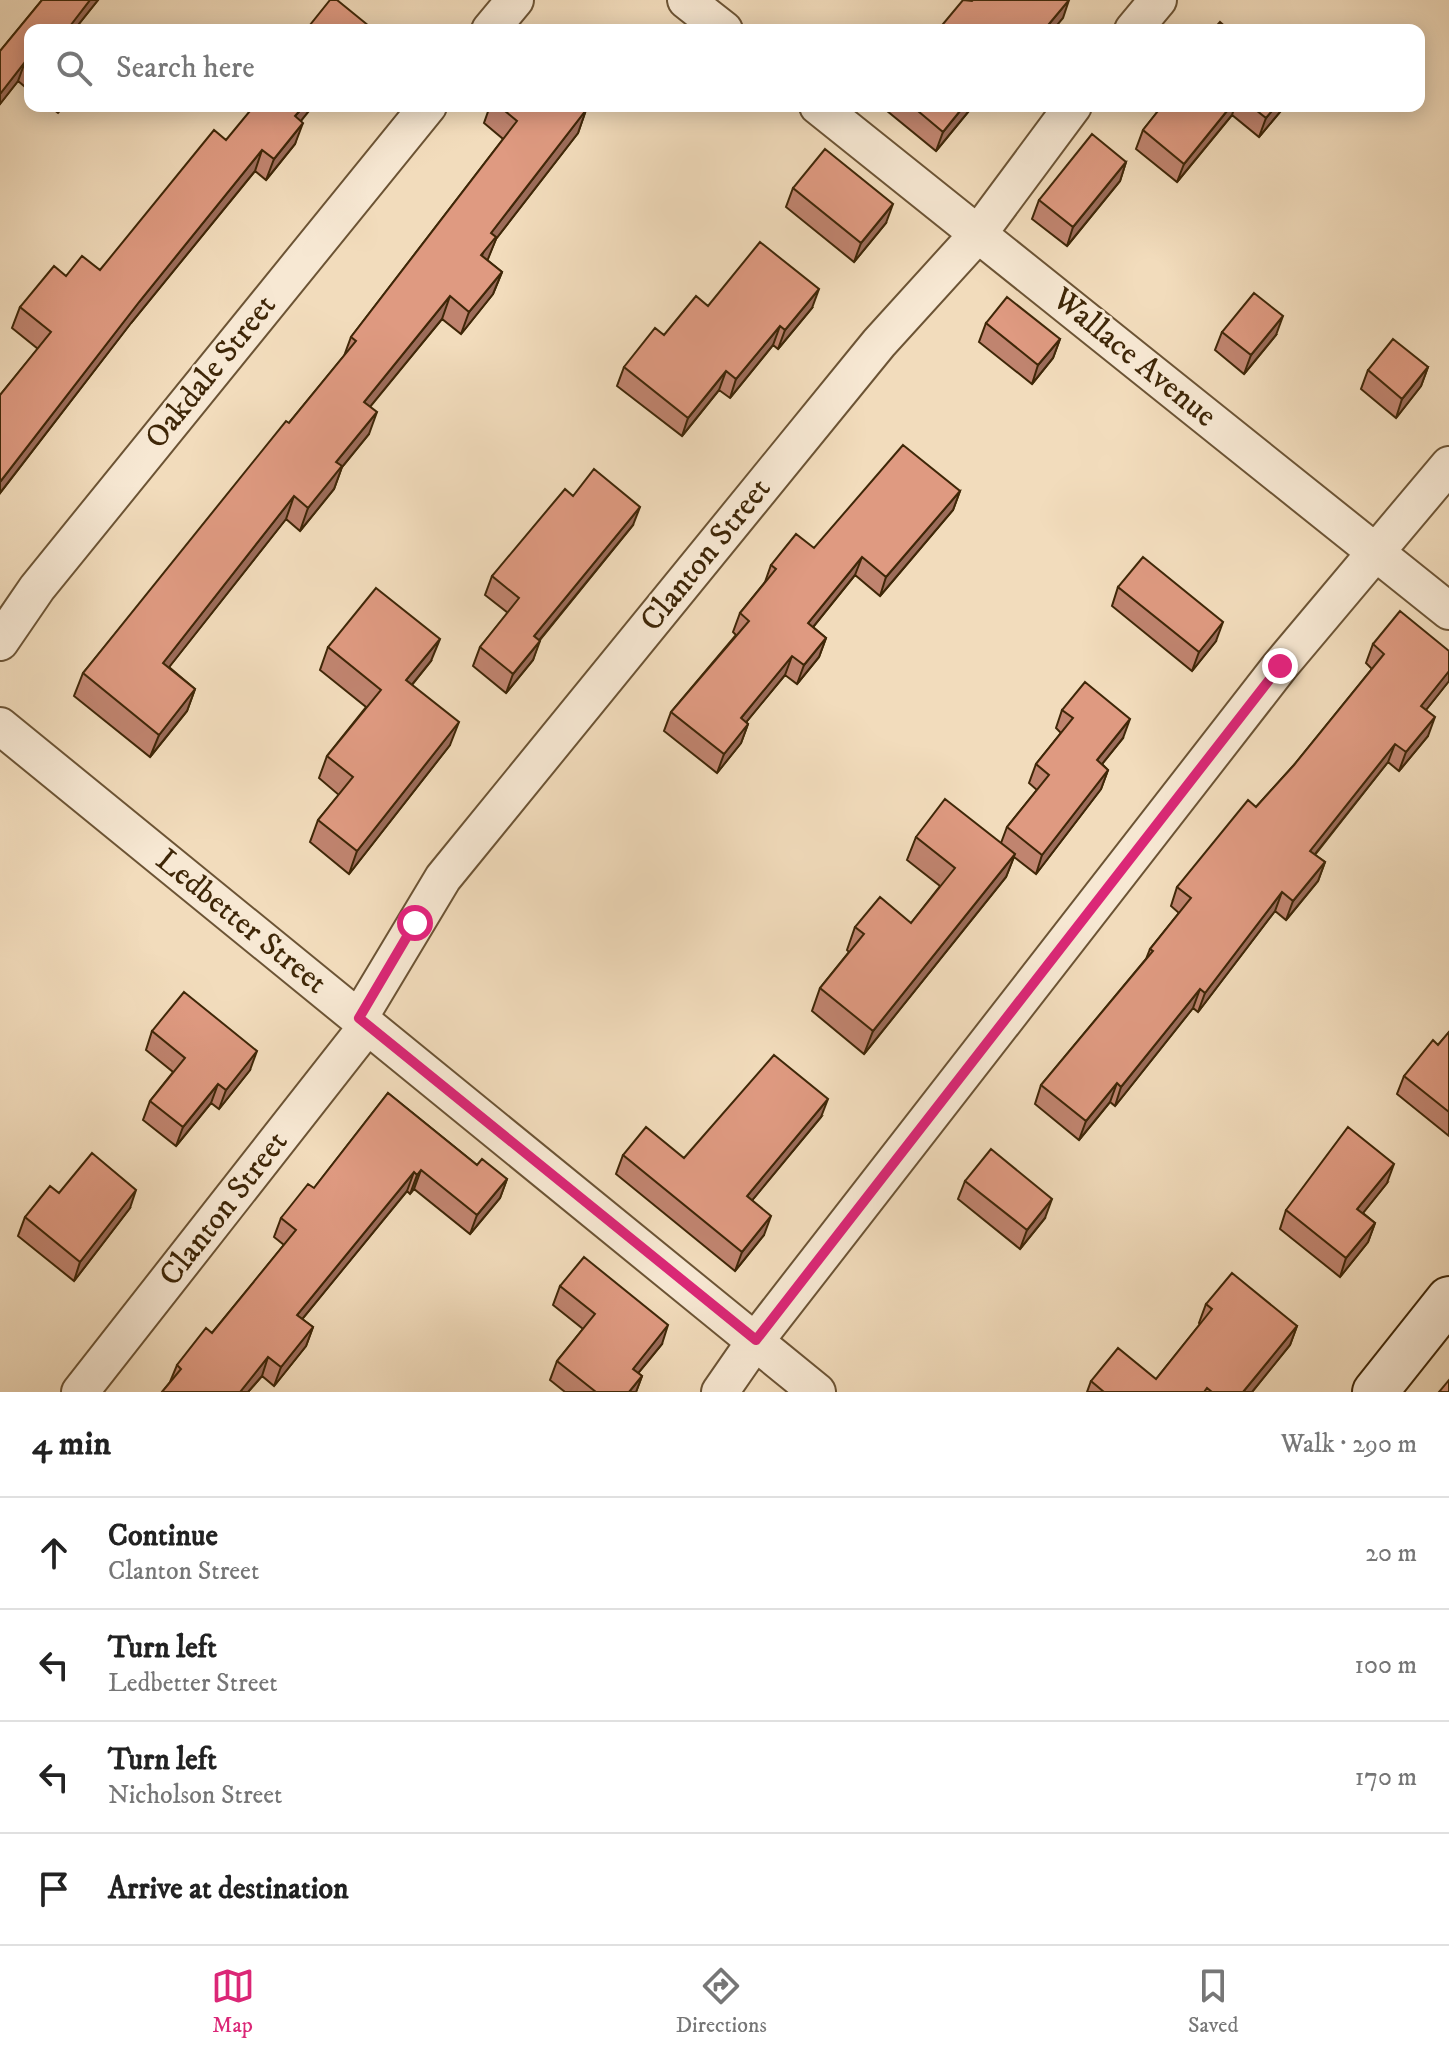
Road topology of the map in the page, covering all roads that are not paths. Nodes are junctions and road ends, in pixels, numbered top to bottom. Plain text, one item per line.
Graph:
1 (515, 0) edge
2 (686, 0) edge
3 (1158, 0) edge
4 (495, 24) edge
5 (716, 24) edge
6 (1138, 24) edge
7 (423, 112) edge
8 (826, 112) edge
9 (1069, 112) edge
10 (978, 234) junction
11 (1449, 465) edge
12 (1378, 553) junction
13 (1449, 611) edge
14 (0, 642) edge
15 (0, 726) edge
16 (364, 1021) junction
17 (1449, 1299) edge
18 (756, 1340) junction
19 (80, 1392) edge
20 (720, 1392) edge
21 (817, 1392) edge
22 (1375, 1392) edge

1 - 4 street
2 - 5 street
3 - 6 street
7 - 14 street, Oakdale Street
8 - 10 street, Wallace Avenue
9 - 10 street, Clanton Street
10 - 12 street, Wallace Avenue
10 - 16 street, Clanton Street
11 - 12 street
12 - 13 street, Wallace Avenue
12 - 18 street
15 - 16 street, Ledbetter Street
16 - 18 street, Ledbetter Street
16 - 19 street, Clanton Street
17 - 22 main road
18 - 20 street
18 - 21 street, Ledbetter Street

